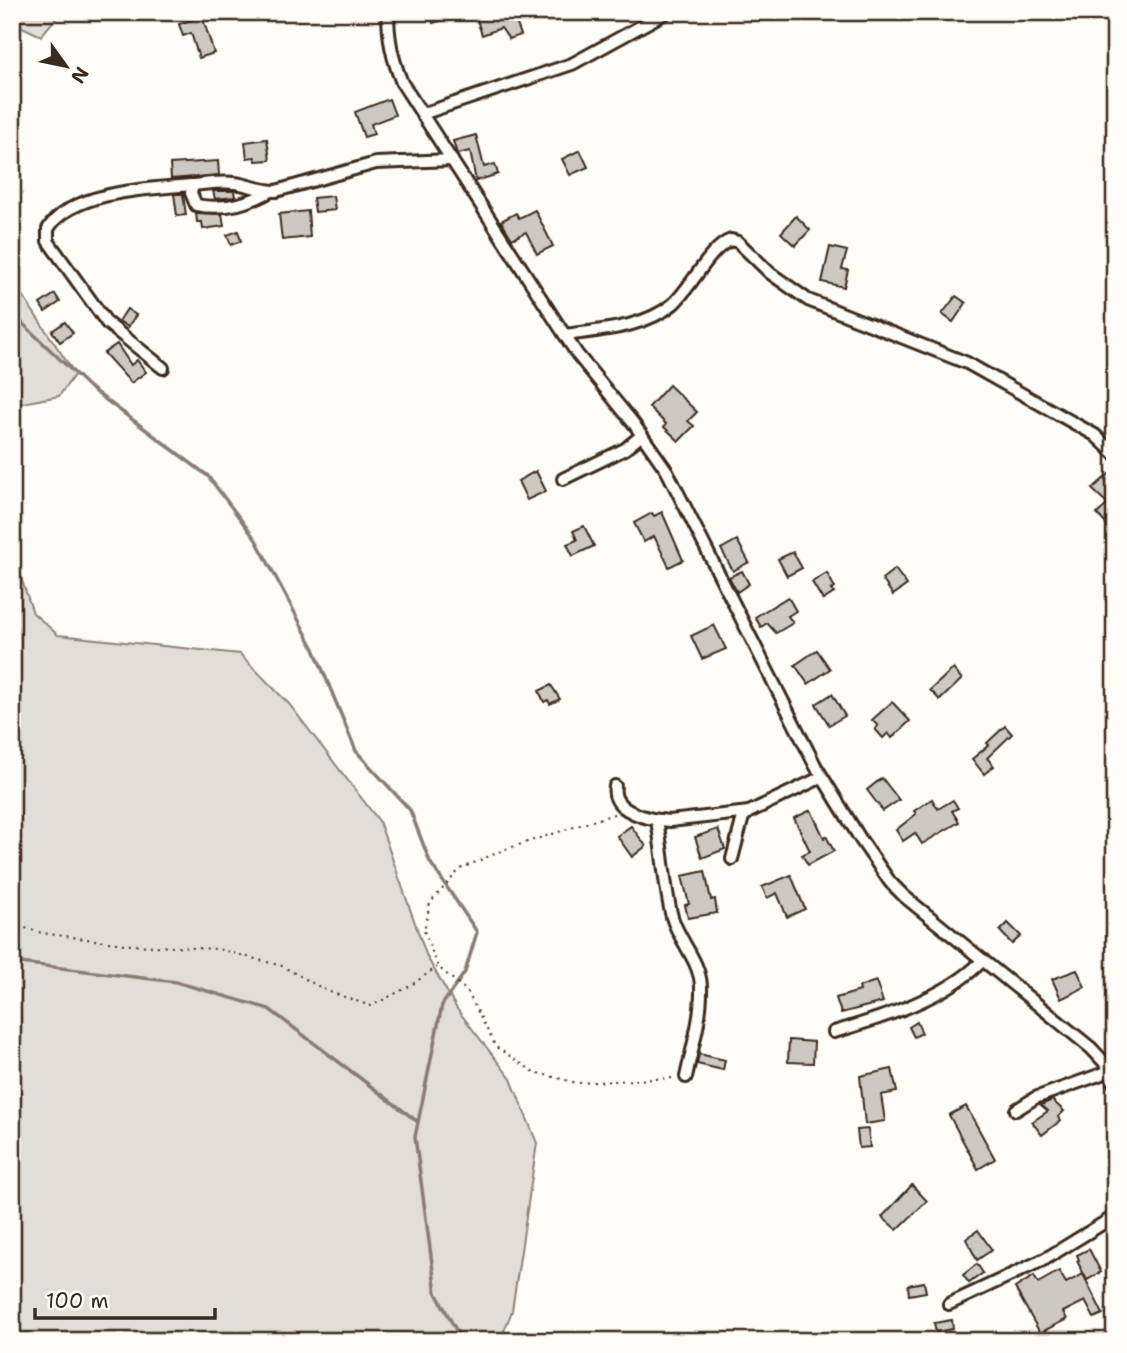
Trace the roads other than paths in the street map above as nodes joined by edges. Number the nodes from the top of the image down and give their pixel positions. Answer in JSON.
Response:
{"nodes":[{"id":1,"x":388,"y":12,"type":"edge"},
{"id":2,"x":667,"y":12,"type":"edge"},
{"id":3,"x":422,"y":114,"type":"junction"},
{"id":4,"x":452,"y":160,"type":"junction"},
{"id":5,"x":193,"y":185,"type":"junction"},
{"id":6,"x":271,"y":191,"type":"junction"},
{"id":7,"x":565,"y":335,"type":"junction"},
{"id":8,"x":163,"y":368,"type":"dead end"},
{"id":9,"x":642,"y":435,"type":"junction"},
{"id":10,"x":1115,"y":454,"type":"edge"},
{"id":11,"x":563,"y":479,"type":"dead end"},
{"id":12,"x":822,"y":777,"type":"junction"},
{"id":13,"x":615,"y":786,"type":"dead end"},
{"id":14,"x":748,"y":812,"type":"junction"},
{"id":15,"x":657,"y":821,"type":"junction"},
{"id":16,"x":732,"y":859,"type":"dead end"},
{"id":17,"x":983,"y":960,"type":"junction"},
{"id":18,"x":834,"y":1032,"type":"dead end"},
{"id":19,"x":1110,"y":1071,"type":"junction"},
{"id":20,"x":686,"y":1077,"type":"road end"},
{"id":21,"x":1115,"y":1084,"type":"edge"},
{"id":22,"x":1016,"y":1111,"type":"dead end"},
{"id":23,"x":1111,"y":1218,"type":"edge"},
{"id":24,"x":1115,"y":1230,"type":"edge"},
{"id":25,"x":949,"y":1304,"type":"dead end"}],
"edges":[{"from":1,"to":3,"type":"street"},
{"from":2,"to":3,"type":"street"},
{"from":3,"to":4,"type":"street"},
{"from":4,"to":6,"type":"street"},
{"from":4,"to":7,"type":"street"},
{"from":5,"to":6,"type":"street"},
{"from":5,"to":6,"type":"street"},
{"from":5,"to":8,"type":"street"},
{"from":7,"to":9,"type":"street"},
{"from":7,"to":10,"type":"street"},
{"from":9,"to":11,"type":"street"},
{"from":9,"to":12,"type":"street"},
{"from":12,"to":14,"type":"street"},
{"from":12,"to":17,"type":"street"},
{"from":13,"to":15,"type":"street"},
{"from":14,"to":15,"type":"street"},
{"from":14,"to":16,"type":"street"},
{"from":15,"to":20,"type":"street"},
{"from":17,"to":18,"type":"street"},
{"from":17,"to":19,"type":"street"},
{"from":19,"to":21,"type":"street"},
{"from":19,"to":22,"type":"street"},
{"from":23,"to":24,"type":"street"},
{"from":23,"to":25,"type":"street"}]}
